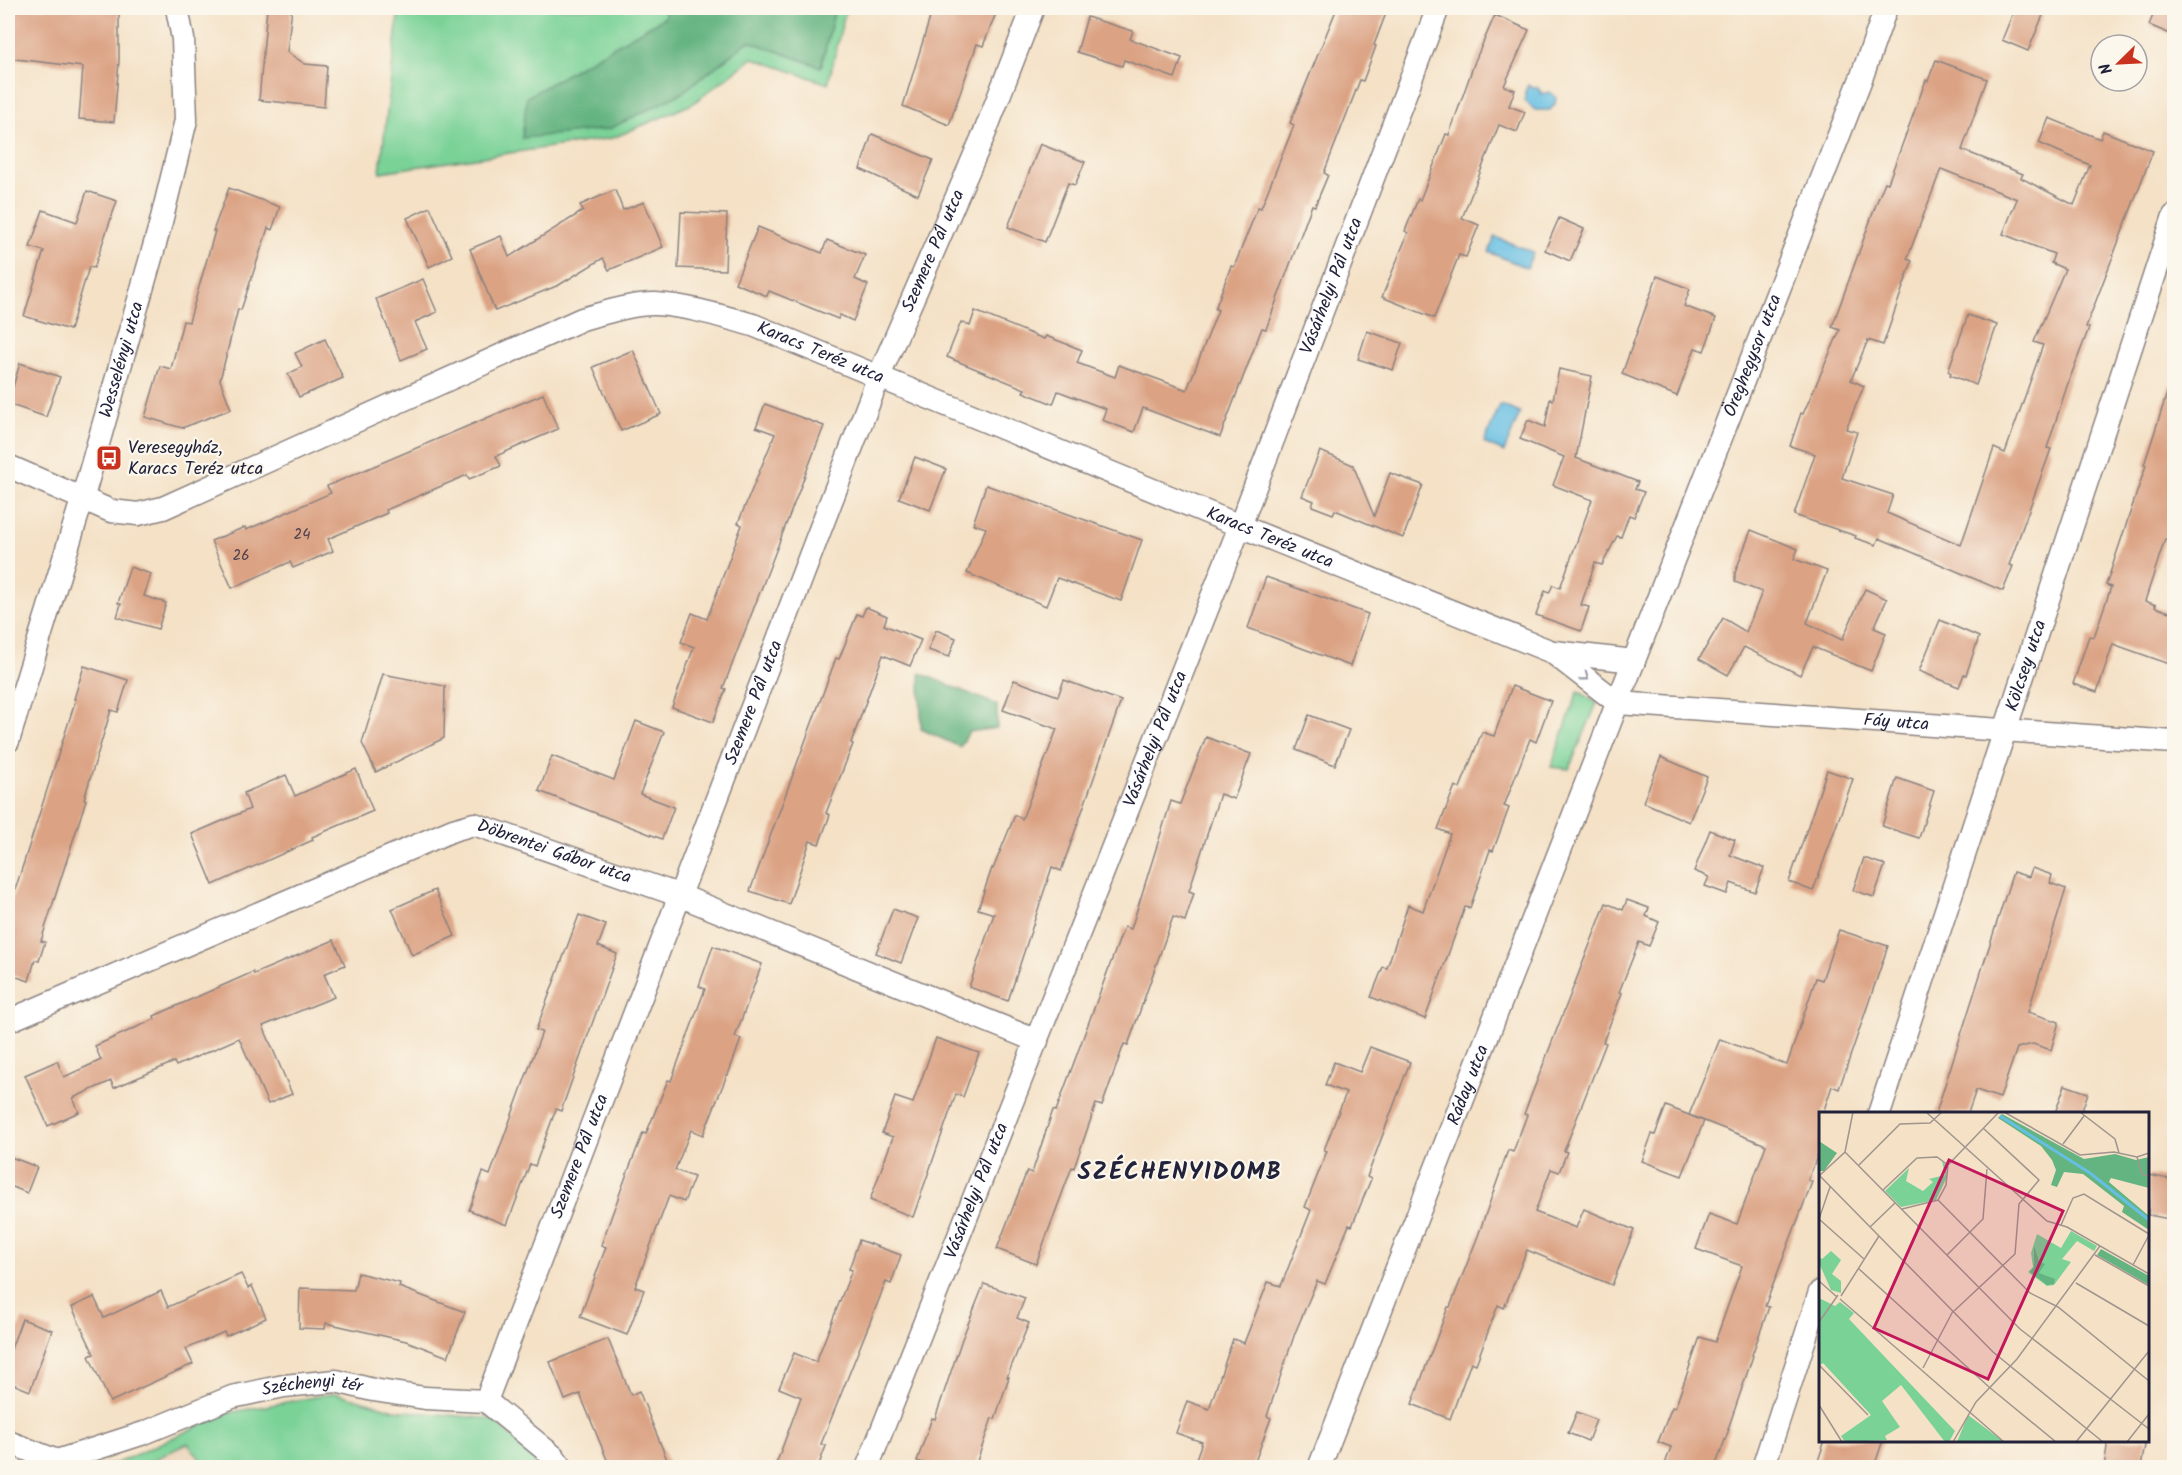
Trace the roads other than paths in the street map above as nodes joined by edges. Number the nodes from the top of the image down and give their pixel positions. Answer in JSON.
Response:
{"nodes":[{"id":1,"x":177,"y":8,"type":"edge"},
{"id":2,"x":1033,"y":8,"type":"edge"},
{"id":3,"x":1438,"y":8,"type":"edge"},
{"id":4,"x":1886,"y":8,"type":"edge"},
{"id":5,"x":2175,"y":216,"type":"edge"},
{"id":6,"x":879,"y":376,"type":"junction"},
{"id":7,"x":8,"y":466,"type":"edge"},
{"id":8,"x":82,"y":500,"type":"junction"},
{"id":9,"x":1240,"y":526,"type":"junction"},
{"id":10,"x":1552,"y":652,"type":"junction"},
{"id":11,"x":1634,"y":661,"type":"junction"},
{"id":12,"x":1618,"y":703,"type":"junction"},
{"id":13,"x":2005,"y":730,"type":"junction"},
{"id":14,"x":8,"y":741,"type":"edge"},
{"id":15,"x":2175,"y":742,"type":"edge"},
{"id":16,"x":681,"y":896,"type":"junction"},
{"id":17,"x":8,"y":1021,"type":"edge"},
{"id":18,"x":1037,"y":1041,"type":"junction"},
{"id":19,"x":1879,"y":1112,"type":"edge"},
{"id":20,"x":1819,"y":1298,"type":"edge"},
{"id":21,"x":486,"y":1401,"type":"junction"},
{"id":22,"x":8,"y":1442,"type":"edge"},
{"id":23,"x":57,"y":1464,"type":"edge"},
{"id":24,"x":562,"y":1467,"type":"edge"},
{"id":25,"x":867,"y":1467,"type":"edge"},
{"id":26,"x":1319,"y":1467,"type":"edge"},
{"id":27,"x":1763,"y":1467,"type":"edge"}],
"edges":[{"from":1,"to":8,"type":"street","name":"Wesselényi utca"},
{"from":2,"to":6,"type":"street","name":"Szemere Pál utca"},
{"from":3,"to":9,"type":"street","name":"Vásárhelyi Pál utca"},
{"from":4,"to":11,"type":"street","name":"Öreghegysor utca"},
{"from":5,"to":13,"type":"street","name":"Kölcsey utca"},
{"from":6,"to":8,"type":"street","name":"Karacs Teréz utca"},
{"from":6,"to":9,"type":"street","name":"Karacs Teréz utca"},
{"from":6,"to":16,"type":"street","name":"Szemere Pál utca"},
{"from":7,"to":8,"type":"street","name":"Karacs Teréz utca"},
{"from":8,"to":14,"type":"street","name":"Wesselényi utca"},
{"from":9,"to":10,"type":"street","name":"Karacs Teréz utca"},
{"from":9,"to":18,"type":"street","name":"Vásárhelyi Pál utca"},
{"from":10,"to":11,"type":"street","name":"Karacs Teréz utca"},
{"from":10,"to":12,"type":"street","name":"Karacs Teréz utca","one_way":true},
{"from":11,"to":12,"type":"street","name":"Öreghegysor utca"},
{"from":12,"to":13,"type":"street","name":"Fáy utca"},
{"from":12,"to":26,"type":"street","name":"Ráday utca"},
{"from":13,"to":15,"type":"street","name":"Fáy utca"},
{"from":13,"to":19,"type":"street","name":"Kölcsey utca"},
{"from":16,"to":17,"type":"street","name":"Döbrentei Gábor utca"},
{"from":16,"to":18,"type":"street","name":"Döbrentei Gábor utca"},
{"from":16,"to":21,"type":"street","name":"Szemere Pál utca"},
{"from":18,"to":25,"type":"street","name":"Vásárhelyi Pál utca"},
{"from":20,"to":27,"type":"street"},
{"from":21,"to":23,"type":"street","name":"Széchenyi tér"},
{"from":21,"to":24,"type":"street"},
{"from":22,"to":23,"type":"street"}]}
